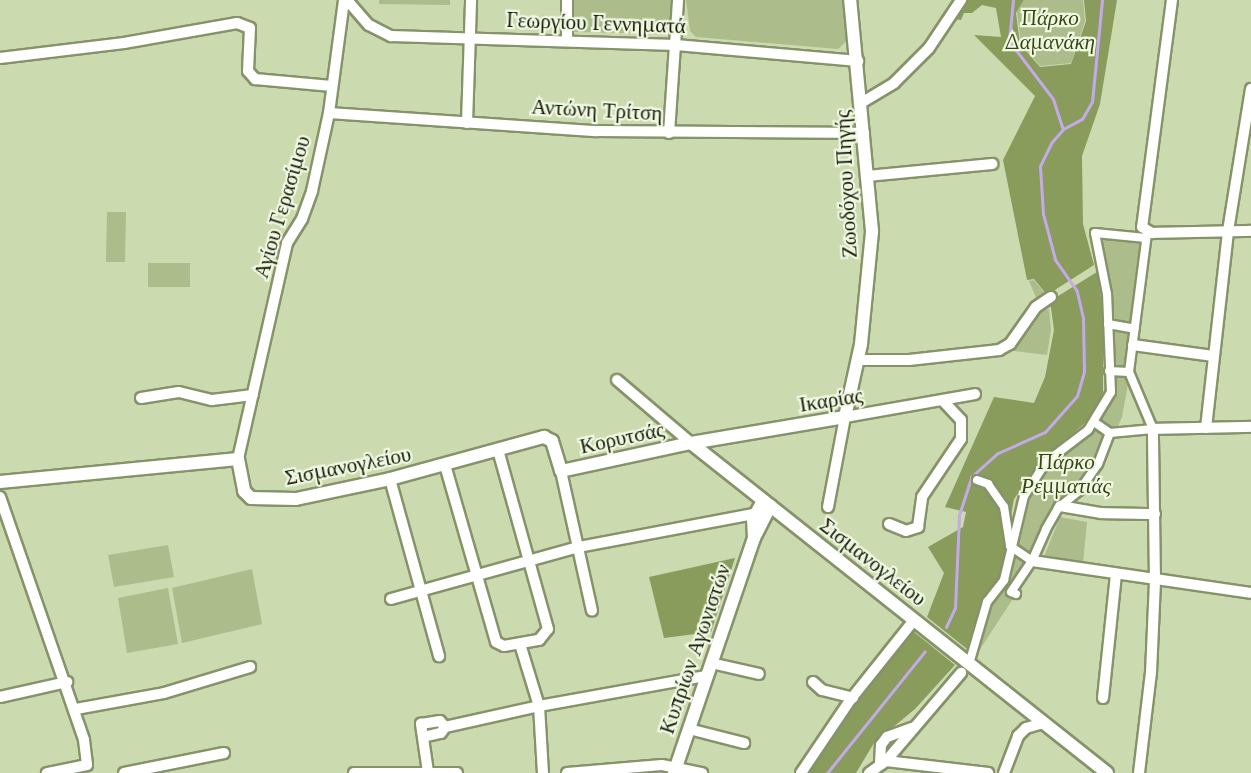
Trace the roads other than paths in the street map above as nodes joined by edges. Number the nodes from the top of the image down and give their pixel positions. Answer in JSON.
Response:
{"nodes":[{"id":1,"x":345,"y":0,"type":"edge"},
{"id":2,"x":471,"y":0,"type":"edge"},
{"id":3,"x":567,"y":0,"type":"edge"},
{"id":4,"x":678,"y":0,"type":"edge"},
{"id":5,"x":850,"y":0,"type":"edge"},
{"id":6,"x":961,"y":0,"type":"edge"},
{"id":7,"x":1172,"y":0,"type":"edge"},
{"id":8,"x":470,"y":38,"type":"junction"},
{"id":9,"x":567,"y":41,"type":"junction"},
{"id":10,"x":676,"y":45,"type":"junction"},
{"id":11,"x":0,"y":58,"type":"edge"},
{"id":12,"x":858,"y":61,"type":"junction"},
{"id":13,"x":332,"y":86,"type":"junction"},
{"id":14,"x":1251,"y":90,"type":"edge"},
{"id":15,"x":861,"y":103,"type":"junction"},
{"id":16,"x":329,"y":113,"type":"junction"},
{"id":17,"x":467,"y":123,"type":"junction"},
{"id":18,"x":669,"y":133,"type":"junction"},
{"id":19,"x":864,"y":133,"type":"junction"},
{"id":20,"x":992,"y":164,"type":"dead end"},
{"id":21,"x":867,"y":176,"type":"junction"},
{"id":22,"x":1228,"y":231,"type":"junction"},
{"id":23,"x":1251,"y":231,"type":"edge"},
{"id":24,"x":1147,"y":235,"type":"junction"},
{"id":25,"x":1051,"y":297,"type":"dead end"},
{"id":26,"x":1108,"y":324,"type":"junction"},
{"id":27,"x":1135,"y":329,"type":"junction"},
{"id":28,"x":1132,"y":345,"type":"junction"},
{"id":29,"x":1213,"y":356,"type":"junction"},
{"id":30,"x":858,"y":360,"type":"junction"},
{"id":31,"x":1109,"y":371,"type":"junction"},
{"id":32,"x":1129,"y":372,"type":"junction"},
{"id":33,"x":617,"y":380,"type":"dead end"},
{"id":34,"x":975,"y":394,"type":"dead end"},
{"id":35,"x":253,"y":395,"type":"junction"},
{"id":36,"x":141,"y":398,"type":"dead end"},
{"id":37,"x":944,"y":402,"type":"junction"},
{"id":38,"x":845,"y":417,"type":"junction"},
{"id":39,"x":1094,"y":422,"type":"junction"},
{"id":40,"x":1148,"y":426,"type":"junction"},
{"id":41,"x":1251,"y":427,"type":"edge"},
{"id":42,"x":1206,"y":428,"type":"junction"},
{"id":43,"x":1110,"y":433,"type":"junction"},
{"id":44,"x":691,"y":443,"type":"junction"},
{"id":45,"x":498,"y":450,"type":"junction"},
{"id":46,"x":238,"y":459,"type":"junction"},
{"id":47,"x":445,"y":465,"type":"junction"},
{"id":48,"x":561,"y":471,"type":"junction"},
{"id":49,"x":390,"y":479,"type":"junction"},
{"id":50,"x":977,"y":480,"type":"dead end"},
{"id":51,"x":0,"y":482,"type":"edge"},
{"id":52,"x":0,"y":497,"type":"edge"},
{"id":53,"x":766,"y":504,"type":"junction"},
{"id":54,"x":1060,"y":506,"type":"junction"},
{"id":55,"x":828,"y":507,"type":"dead end"},
{"id":56,"x":754,"y":514,"type":"junction"},
{"id":57,"x":1155,"y":514,"type":"junction"},
{"id":58,"x":789,"y":522,"type":"junction"},
{"id":59,"x":889,"y":524,"type":"dead end"},
{"id":60,"x":756,"y":534,"type":"junction"},
{"id":61,"x":1010,"y":546,"type":"junction"},
{"id":62,"x":579,"y":547,"type":"junction"},
{"id":63,"x":528,"y":560,"type":"junction"},
{"id":64,"x":1032,"y":561,"type":"junction"},
{"id":65,"x":477,"y":574,"type":"junction"},
{"id":66,"x":1116,"y":574,"type":"junction"},
{"id":67,"x":1155,"y":581,"type":"junction"},
{"id":68,"x":421,"y":591,"type":"junction"},
{"id":69,"x":1251,"y":593,"type":"edge"},
{"id":70,"x":1016,"y":594,"type":"dead end"},
{"id":71,"x":391,"y":599,"type":"dead end"},
{"id":72,"x":592,"y":611,"type":"dead end"},
{"id":73,"x":914,"y":620,"type":"junction"},
{"id":74,"x":520,"y":644,"type":"junction"},
{"id":75,"x":439,"y":656,"type":"dead end"},
{"id":76,"x":711,"y":663,"type":"junction"},
{"id":77,"x":250,"y":667,"type":"dead end"},
{"id":78,"x":965,"y":669,"type":"junction"},
{"id":79,"x":759,"y":674,"type":"dead end"},
{"id":80,"x":706,"y":676,"type":"junction"},
{"id":81,"x":67,"y":682,"type":"junction"},
{"id":82,"x":813,"y":682,"type":"dead end"},
{"id":83,"x":0,"y":697,"type":"edge"},
{"id":84,"x":852,"y":698,"type":"junction"},
{"id":85,"x":1104,"y":698,"type":"dead end"},
{"id":86,"x":539,"y":706,"type":"junction"},
{"id":87,"x":76,"y":709,"type":"junction"},
{"id":88,"x":1043,"y":723,"type":"junction"},
{"id":89,"x":445,"y":727,"type":"junction"},
{"id":90,"x":688,"y":729,"type":"junction"},
{"id":91,"x":423,"y":737,"type":"junction"},
{"id":92,"x":744,"y":743,"type":"dead end"},
{"id":93,"x":224,"y":753,"type":"dead end"},
{"id":94,"x":883,"y":762,"type":"junction"},
{"id":95,"x":88,"y":769,"type":"edge"},
{"id":96,"x":675,"y":769,"type":"edge"},
{"id":97,"x":155,"y":770,"type":"edge"},
{"id":98,"x":362,"y":772,"type":"edge"},
{"id":99,"x":428,"y":772,"type":"edge"},
{"id":100,"x":47,"y":773,"type":"edge"},
{"id":101,"x":124,"y":773,"type":"edge"},
{"id":102,"x":457,"y":773,"type":"edge"},
{"id":103,"x":543,"y":773,"type":"edge"},
{"id":104,"x":567,"y":773,"type":"edge"},
{"id":105,"x":702,"y":773,"type":"edge"},
{"id":106,"x":801,"y":773,"type":"edge"},
{"id":107,"x":868,"y":773,"type":"edge"},
{"id":108,"x":988,"y":773,"type":"edge"},
{"id":109,"x":1004,"y":773,"type":"edge"},
{"id":110,"x":1107,"y":773,"type":"edge"},
{"id":111,"x":1139,"y":773,"type":"edge"}],
"edges":[{"from":1,"to":8,"type":"street","name":"Γεωργίου Γεννηματά"},
{"from":1,"to":13,"type":"street","name":"Αγίου Γερασίμου"},
{"from":2,"to":8,"type":"street"},
{"from":3,"to":9,"type":"street"},
{"from":4,"to":10,"type":"street"},
{"from":5,"to":12,"type":"street","name":"Ζωοδόχου Πηγής"},
{"from":6,"to":15,"type":"street"},
{"from":7,"to":24,"type":"street"},
{"from":8,"to":9,"type":"street","name":"Γεωργίου Γεννηματά"},
{"from":8,"to":17,"type":"street"},
{"from":9,"to":10,"type":"street","name":"Γεωργίου Γεννηματά"},
{"from":10,"to":12,"type":"street","name":"Γεωργίου Γεννηματά"},
{"from":10,"to":18,"type":"street"},
{"from":11,"to":13,"type":"street"},
{"from":12,"to":15,"type":"street","name":"Ζωοδόχου Πηγής"},
{"from":13,"to":16,"type":"street","name":"Αγίου Γερασίμου"},
{"from":14,"to":22,"type":"street"},
{"from":15,"to":19,"type":"street","name":"Ζωοδόχου Πηγής"},
{"from":16,"to":17,"type":"street","name":"Αντώνη Τρίτση"},
{"from":16,"to":35,"type":"street","name":"Αγίου Γερασίμου"},
{"from":17,"to":18,"type":"street","name":"Αντώνη Τρίτση"},
{"from":18,"to":19,"type":"street","name":"Αντώνη Τρίτση"},
{"from":19,"to":21,"type":"street","name":"Ζωοδόχου Πηγής"},
{"from":20,"to":21,"type":"street"},
{"from":21,"to":30,"type":"street","name":"Ζωοδόχου Πηγής"},
{"from":22,"to":23,"type":"street"},
{"from":22,"to":24,"type":"street"},
{"from":22,"to":29,"type":"street"},
{"from":24,"to":26,"type":"street"},
{"from":24,"to":27,"type":"street"},
{"from":25,"to":30,"type":"street"},
{"from":26,"to":27,"type":"street"},
{"from":26,"to":31,"type":"street"},
{"from":27,"to":28,"type":"street"},
{"from":28,"to":29,"type":"street"},
{"from":28,"to":32,"type":"street"},
{"from":29,"to":42,"type":"street"},
{"from":30,"to":38,"type":"street","name":"Ζωοδόχου Πηγής"},
{"from":31,"to":32,"type":"street"},
{"from":31,"to":39,"type":"street"},
{"from":32,"to":40,"type":"street"},
{"from":33,"to":44,"type":"street","name":"Σισμανογλείου"},
{"from":34,"to":37,"type":"street","name":"Ικαρίας"},
{"from":35,"to":36,"type":"street"},
{"from":35,"to":46,"type":"street","name":"Αγίου Γερασίμου"},
{"from":37,"to":38,"type":"street","name":"Ικαρίας"},
{"from":37,"to":59,"type":"street"},
{"from":38,"to":44,"type":"street","name":"Ικαρίας"},
{"from":38,"to":55,"type":"street","name":"Ζωοδόχου Πηγής"},
{"from":39,"to":43,"type":"street"},
{"from":39,"to":61,"type":"street"},
{"from":40,"to":42,"type":"street"},
{"from":40,"to":43,"type":"street"},
{"from":40,"to":57,"type":"street"},
{"from":41,"to":42,"type":"street"},
{"from":43,"to":54,"type":"street"},
{"from":44,"to":48,"type":"street","name":"Κορυτσάς"},
{"from":44,"to":53,"type":"street","name":"Σισμανογλείου"},
{"from":45,"to":47,"type":"street","name":"Σισμανογλείου"},
{"from":45,"to":48,"type":"street","name":"Σισμανογλείου"},
{"from":45,"to":63,"type":"street"},
{"from":46,"to":49,"type":"street","name":"Σισμανογλείου"},
{"from":46,"to":51,"type":"street"},
{"from":47,"to":49,"type":"street","name":"Σισμανογλείου"},
{"from":47,"to":65,"type":"street"},
{"from":48,"to":62,"type":"street"},
{"from":49,"to":68,"type":"street"},
{"from":50,"to":61,"type":"street"},
{"from":52,"to":81,"type":"street"},
{"from":53,"to":56,"type":"street"},
{"from":53,"to":58,"type":"street","name":"Σισμανογλείου"},
{"from":53,"to":60,"type":"street","name":"Κυπρίων Αγωνιστών"},
{"from":54,"to":57,"type":"street"},
{"from":54,"to":64,"type":"street"},
{"from":56,"to":60,"type":"street","name":"Κυπρίων Αγωνιστών"},
{"from":56,"to":62,"type":"street"},
{"from":57,"to":67,"type":"street"},
{"from":58,"to":60,"type":"street"},
{"from":58,"to":73,"type":"street","name":"Σισμανογλείου"},
{"from":60,"to":76,"type":"street","name":"Κυπρίων Αγωνιστών"},
{"from":61,"to":64,"type":"street"},
{"from":61,"to":78,"type":"street"},
{"from":62,"to":63,"type":"street"},
{"from":62,"to":72,"type":"street"},
{"from":63,"to":65,"type":"street"},
{"from":63,"to":74,"type":"street"},
{"from":64,"to":66,"type":"street"},
{"from":64,"to":70,"type":"street"},
{"from":65,"to":68,"type":"street"},
{"from":65,"to":74,"type":"street"},
{"from":66,"to":67,"type":"street"},
{"from":66,"to":85,"type":"street"},
{"from":67,"to":69,"type":"street"},
{"from":67,"to":111,"type":"street"},
{"from":68,"to":71,"type":"street"},
{"from":68,"to":75,"type":"street"},
{"from":73,"to":78,"type":"street","name":"Σισμανογλείου"},
{"from":73,"to":84,"type":"street"},
{"from":74,"to":86,"type":"street"},
{"from":76,"to":79,"type":"street"},
{"from":76,"to":80,"type":"street","name":"Κυπρίων Αγωνιστών"},
{"from":77,"to":87,"type":"street"},
{"from":78,"to":88,"type":"street","name":"Σισμανογλείου"},
{"from":78,"to":94,"type":"street"},
{"from":80,"to":86,"type":"street"},
{"from":80,"to":90,"type":"street","name":"Κυπρίων Αγωνιστών"},
{"from":81,"to":83,"type":"street"},
{"from":81,"to":87,"type":"street"},
{"from":82,"to":84,"type":"street"},
{"from":84,"to":106,"type":"street"},
{"from":86,"to":89,"type":"street"},
{"from":86,"to":103,"type":"street"},
{"from":87,"to":95,"type":"street"},
{"from":88,"to":109,"type":"street"},
{"from":88,"to":110,"type":"street","name":"Σισμανογλείου"},
{"from":89,"to":91,"type":"street"},
{"from":89,"to":91,"type":"street"},
{"from":90,"to":92,"type":"street"},
{"from":90,"to":96,"type":"street","name":"Κυπρίων Αγωνιστών"},
{"from":91,"to":99,"type":"street"},
{"from":93,"to":97,"type":"street"},
{"from":94,"to":107,"type":"street"},
{"from":94,"to":108,"type":"street"},
{"from":95,"to":100,"type":"street"},
{"from":96,"to":104,"type":"street"},
{"from":96,"to":105,"type":"street"},
{"from":97,"to":101,"type":"street"},
{"from":98,"to":99,"type":"street"},
{"from":99,"to":102,"type":"street"}]}
